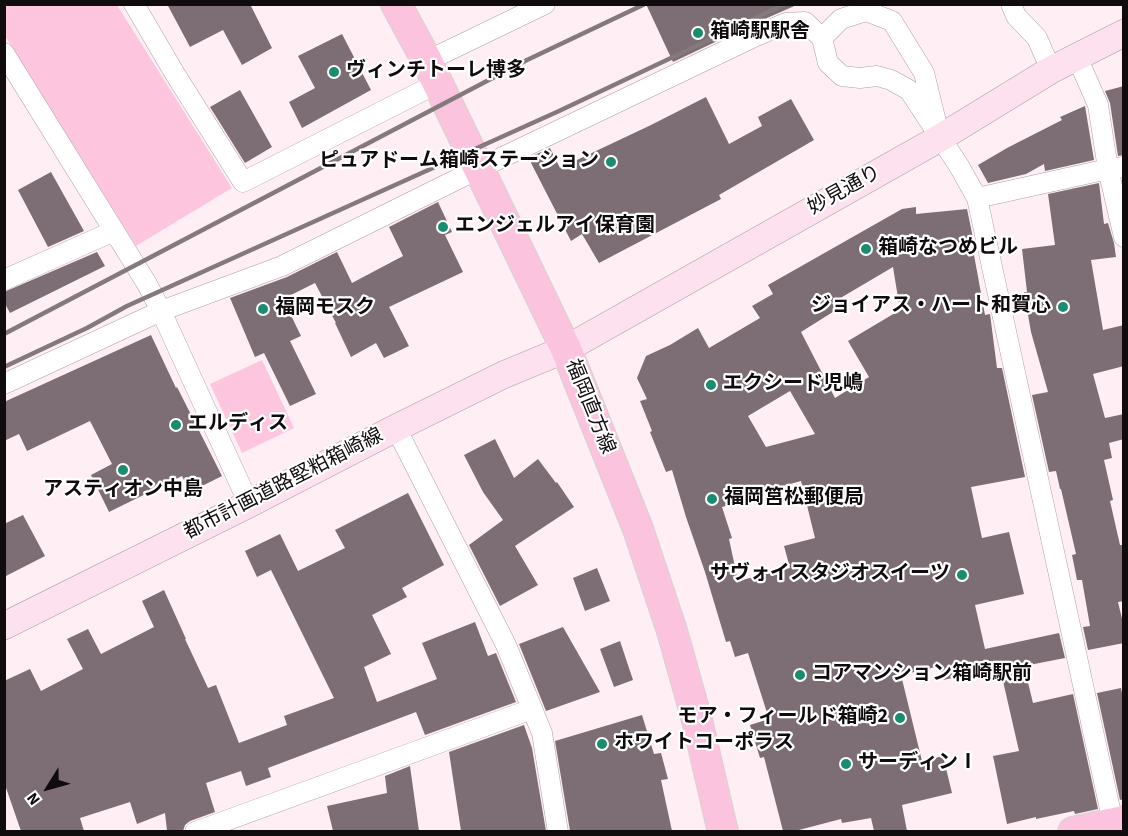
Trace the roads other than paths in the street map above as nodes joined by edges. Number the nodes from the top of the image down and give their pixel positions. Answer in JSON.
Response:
{"nodes":[{"id":1,"x":134,"y":4,"type":"edge"},
{"id":2,"x":396,"y":4,"type":"edge"},
{"id":3,"x":545,"y":4,"type":"edge"},
{"id":4,"x":1011,"y":4,"type":"edge"},
{"id":5,"x":1124,"y":33,"type":"edge"},
{"id":6,"x":822,"y":38,"type":"junction"},
{"id":7,"x":4,"y":53,"type":"edge"},
{"id":8,"x":1077,"y":57,"type":"junction"},
{"id":9,"x":1051,"y":70,"type":"junction"},
{"id":10,"x":433,"y":72,"type":"junction"},
{"id":11,"x":940,"y":138,"type":"junction"},
{"id":12,"x":480,"y":168,"type":"junction"},
{"id":13,"x":1116,"y":168,"type":"edge"},
{"id":14,"x":977,"y":198,"type":"junction"},
{"id":15,"x":114,"y":231,"type":"junction"},
{"id":16,"x":1124,"y":237,"type":"edge"},
{"id":17,"x":4,"y":280,"type":"edge"},
{"id":18,"x":161,"y":311,"type":"junction"},
{"id":19,"x":566,"y":349,"type":"junction"},
{"id":20,"x":4,"y":384,"type":"edge"},
{"id":21,"x":396,"y":428,"type":"junction"},
{"id":22,"x":249,"y":504,"type":"junction"},
{"id":23,"x":4,"y":626,"type":"edge"},
{"id":24,"x":532,"y":709,"type":"junction"},
{"id":25,"x":1118,"y":825,"type":"edge"},
{"id":26,"x":195,"y":831,"type":"edge"},
{"id":27,"x":558,"y":831,"type":"edge"},
{"id":28,"x":723,"y":831,"type":"edge"},
{"id":29,"x":1073,"y":831,"type":"edge"}],
"edges":[{"from":1,"to":10,"type":"street"},
{"from":2,"to":10,"type":"main road","name":"福岡直方線"},
{"from":3,"to":10,"type":"street"},
{"from":4,"to":9,"type":"street"},
{"from":5,"to":8,"type":"main road","name":"妙見通り"},
{"from":6,"to":11,"type":"street"},
{"from":6,"to":11,"type":"street"},
{"from":6,"to":12,"type":"street"},
{"from":7,"to":15,"type":"street"},
{"from":8,"to":9,"type":"main road","name":"妙見通り"},
{"from":8,"to":13,"type":"street"},
{"from":9,"to":11,"type":"main road","name":"妙見通り"},
{"from":10,"to":12,"type":"main road","name":"福岡直方線"},
{"from":11,"to":14,"type":"street"},
{"from":11,"to":19,"type":"main road","name":"妙見通り"},
{"from":12,"to":18,"type":"street"},
{"from":12,"to":19,"type":"main road","name":"福岡直方線"},
{"from":13,"to":14,"type":"street"},
{"from":13,"to":16,"type":"street"},
{"from":14,"to":25,"type":"street"},
{"from":15,"to":17,"type":"street"},
{"from":15,"to":18,"type":"street"},
{"from":18,"to":20,"type":"street"},
{"from":18,"to":22,"type":"street"},
{"from":19,"to":21,"type":"main road","name":"都市計画道路堅粕箱崎線"},
{"from":19,"to":28,"type":"main road","name":"福岡直方線"},
{"from":21,"to":22,"type":"main road","name":"都市計画道路堅粕箱崎線"},
{"from":21,"to":24,"type":"street"},
{"from":22,"to":23,"type":"main road","name":"都市計画道路堅粕箱崎線"},
{"from":24,"to":26,"type":"street"},
{"from":24,"to":27,"type":"street"},
{"from":25,"to":29,"type":"main road"}]}
